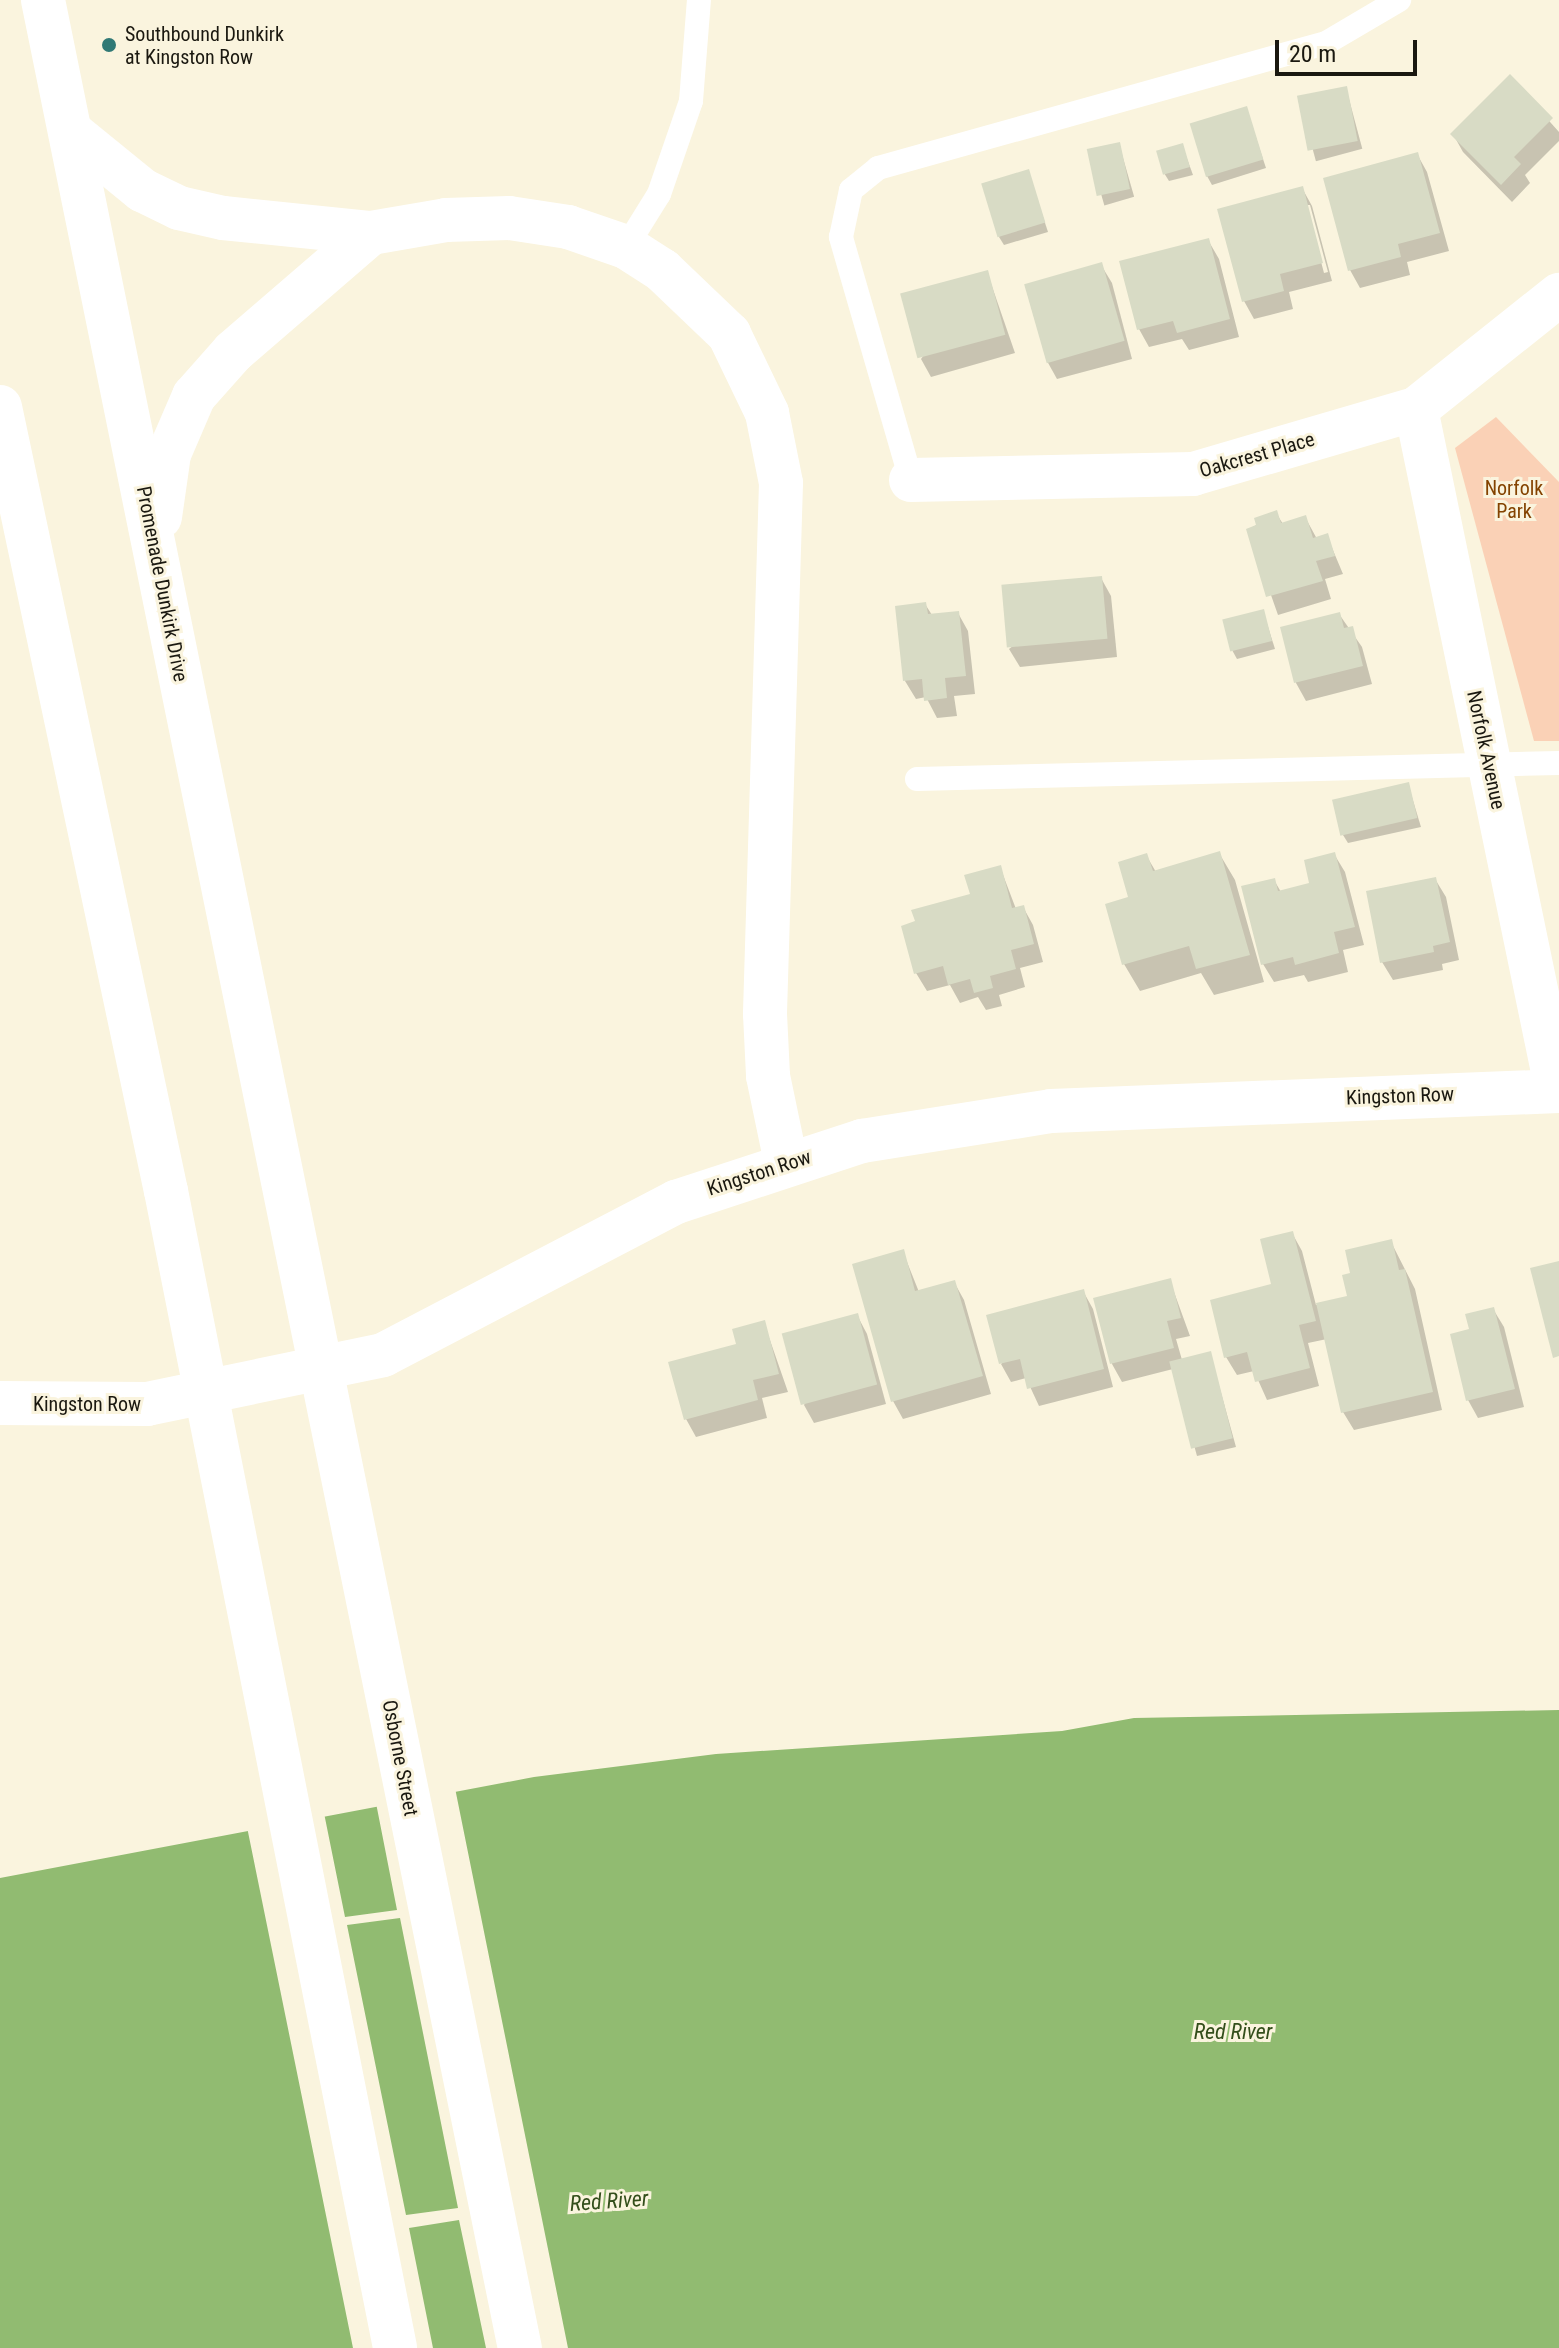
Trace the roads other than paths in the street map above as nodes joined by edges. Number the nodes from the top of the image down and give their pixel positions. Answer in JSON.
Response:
{"nodes":[{"id":1,"x":43,"y":0,"type":"edge"},
{"id":2,"x":699,"y":0,"type":"edge"},
{"id":3,"x":1399,"y":0,"type":"edge"},
{"id":4,"x":71,"y":132,"type":"junction"},
{"id":5,"x":371,"y":233,"type":"junction"},
{"id":6,"x":626,"y":247,"type":"junction"},
{"id":7,"x":1559,"y":295,"type":"edge"},
{"id":8,"x":0,"y":407,"type":"edge"},
{"id":9,"x":1416,"y":409,"type":"junction"},
{"id":10,"x":911,"y":480,"type":"joint"},
{"id":11,"x":157,"y":555,"type":"junction"},
{"id":12,"x":1559,"y":763,"type":"edge"},
{"id":13,"x":1489,"y":764,"type":"junction"},
{"id":14,"x":917,"y":779,"type":"dead end"},
{"id":15,"x":1558,"y":1091,"type":"edge"},
{"id":16,"x":786,"y":1162,"type":"junction"},
{"id":17,"x":280,"y":1168,"type":"joint"},
{"id":18,"x":0,"y":1403,"type":"edge"},
{"id":19,"x":395,"y":2348,"type":"edge"},
{"id":20,"x":520,"y":2348,"type":"edge"}],
"edges":[{"from":1,"to":4,"type":"main road","name":"Promenade Dunkirk Drive"},
{"from":2,"to":6,"type":"lane"},
{"from":3,"to":10,"type":"lane"},
{"from":4,"to":5,"type":"main road"},
{"from":4,"to":11,"type":"main road","name":"Promenade Dunkirk Drive"},
{"from":5,"to":6,"type":"main road"},
{"from":5,"to":11,"type":"main road"},
{"from":6,"to":16,"type":"main road"},
{"from":7,"to":9,"type":"main road","name":"Oakcrest Place"},
{"from":8,"to":19,"type":"main road"},
{"from":9,"to":10,"type":"main road","name":"Oakcrest Place"},
{"from":9,"to":13,"type":"main road","name":"Norfolk Avenue"},
{"from":11,"to":17,"type":"main road","name":"Promenade Dunkirk Drive"},
{"from":12,"to":13,"type":"lane"},
{"from":13,"to":14,"type":"lane"},
{"from":13,"to":15,"type":"main road","name":"Norfolk Avenue"},
{"from":15,"to":16,"type":"main road","name":"Kingston Row"},
{"from":16,"to":18,"type":"main road","name":"Kingston Row"},
{"from":17,"to":20,"type":"main road","name":"Osborne Street"}]}
